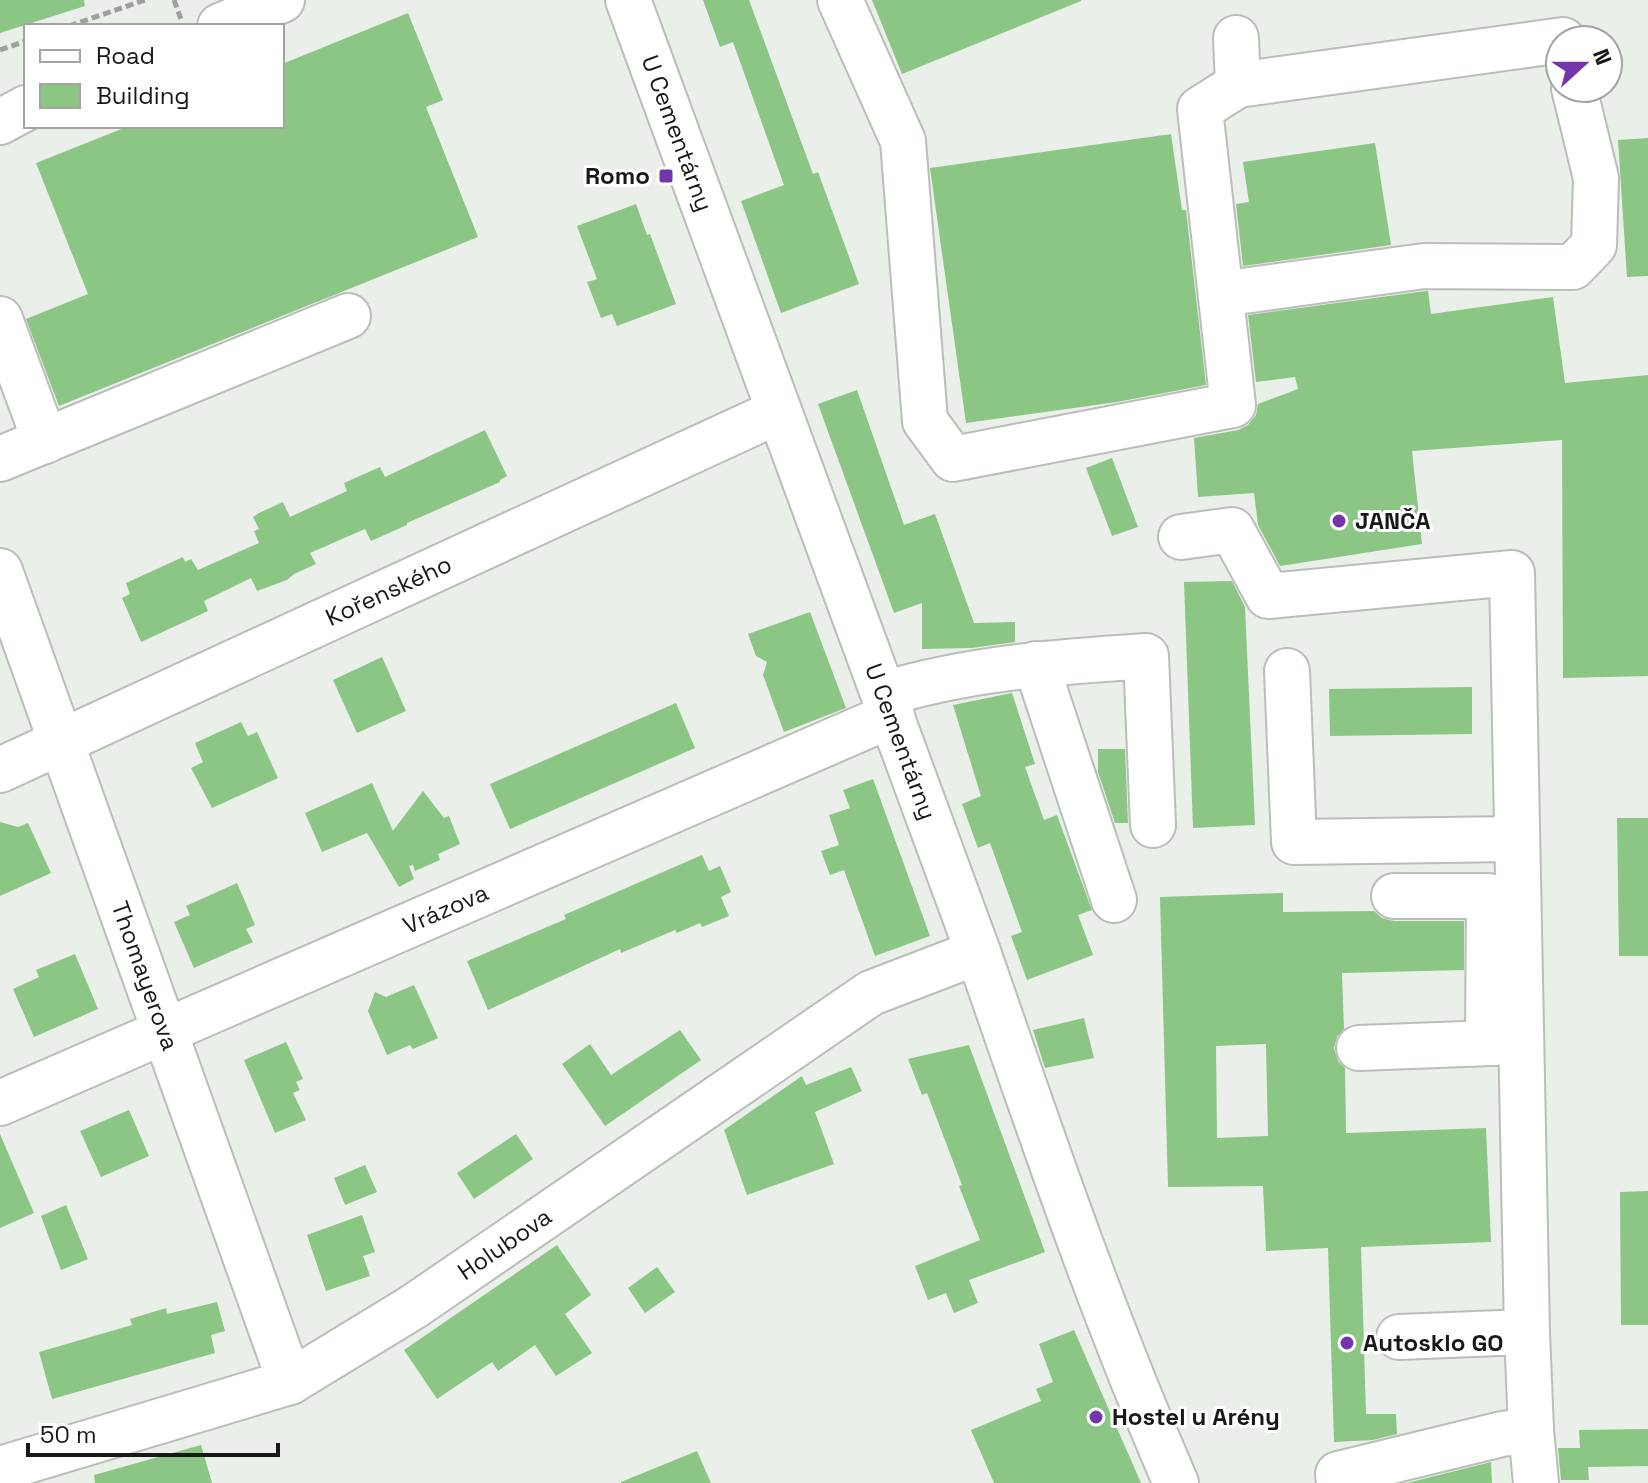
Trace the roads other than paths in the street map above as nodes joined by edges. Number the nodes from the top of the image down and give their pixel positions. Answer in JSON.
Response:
{"nodes":[{"id":1,"x":282,"y":0,"type":"edge"},
{"id":2,"x":628,"y":0,"type":"edge"},
{"id":3,"x":840,"y":0,"type":"edge"},
{"id":4,"x":225,"y":24,"type":"edge"},
{"id":5,"x":1236,"y":38,"type":"dead end"},
{"id":6,"x":1544,"y":43,"type":"edge"},
{"id":7,"x":1238,"y":85,"type":"junction"},
{"id":8,"x":1578,"y":104,"type":"edge"},
{"id":9,"x":24,"y":109,"type":"edge"},
{"id":10,"x":0,"y":122,"type":"edge"},
{"id":11,"x":1221,"y":294,"type":"junction"},
{"id":12,"x":348,"y":316,"type":"dead end"},
{"id":13,"x":0,"y":319,"type":"edge"},
{"id":14,"x":779,"y":411,"type":"junction"},
{"id":15,"x":45,"y":441,"type":"junction"},
{"id":16,"x":0,"y":459,"type":"edge"},
{"id":17,"x":1181,"y":537,"type":"dead end"},
{"id":18,"x":0,"y":571,"type":"edge"},
{"id":19,"x":1036,"y":664,"type":"junction"},
{"id":20,"x":1287,"y":671,"type":"dead end"},
{"id":21,"x":888,"y":705,"type":"junction"},
{"id":22,"x":61,"y":742,"type":"junction"},
{"id":23,"x":0,"y":770,"type":"edge"},
{"id":24,"x":1153,"y":825,"type":"dead end"},
{"id":25,"x":1516,"y":839,"type":"junction"},
{"id":26,"x":1394,"y":896,"type":"dead end"},
{"id":27,"x":1114,"y":900,"type":"dead end"},
{"id":28,"x":978,"y":952,"type":"junction"},
{"id":29,"x":163,"y":1031,"type":"junction"},
{"id":30,"x":1505,"y":1043,"type":"junction"},
{"id":31,"x":1359,"y":1048,"type":"dead end"},
{"id":32,"x":0,"y":1103,"type":"edge"},
{"id":33,"x":1527,"y":1332,"type":"junction"},
{"id":34,"x":1399,"y":1337,"type":"dead end"},
{"id":35,"x":290,"y":1382,"type":"junction"},
{"id":36,"x":1531,"y":1430,"type":"junction"},
{"id":37,"x":0,"y":1469,"type":"edge"},
{"id":38,"x":1176,"y":1483,"type":"edge"},
{"id":39,"x":1339,"y":1483,"type":"edge"},
{"id":40,"x":1536,"y":1483,"type":"edge"}],
"edges":[{"from":1,"to":4,"type":"street"},
{"from":2,"to":14,"type":"street","name":"U Cementárny"},
{"from":3,"to":11,"type":"street"},
{"from":5,"to":7,"type":"street"},
{"from":6,"to":7,"type":"street"},
{"from":7,"to":11,"type":"street"},
{"from":8,"to":11,"type":"street"},
{"from":9,"to":10,"type":"street"},
{"from":12,"to":15,"type":"street"},
{"from":13,"to":15,"type":"street"},
{"from":14,"to":21,"type":"street","name":"U Cementárny"},
{"from":14,"to":22,"type":"street","name":"Kořenského"},
{"from":15,"to":16,"type":"street"},
{"from":17,"to":25,"type":"street"},
{"from":18,"to":22,"type":"street","name":"Thomayerova"},
{"from":19,"to":21,"type":"street","name":"Vrázova"},
{"from":19,"to":24,"type":"street","name":"Vrázova"},
{"from":19,"to":27,"type":"street"},
{"from":20,"to":25,"type":"street"},
{"from":21,"to":28,"type":"street","name":"U Cementárny"},
{"from":21,"to":29,"type":"street","name":"Vrázova"},
{"from":22,"to":23,"type":"street","name":"Kořenského"},
{"from":22,"to":29,"type":"street","name":"Thomayerova"},
{"from":25,"to":30,"type":"street"},
{"from":26,"to":30,"type":"street"},
{"from":28,"to":35,"type":"street","name":"Holubova"},
{"from":28,"to":38,"type":"street","name":"U Cementárny"},
{"from":29,"to":32,"type":"street","name":"Vrázova"},
{"from":29,"to":35,"type":"street","name":"Thomayerova"},
{"from":30,"to":31,"type":"street"},
{"from":30,"to":33,"type":"street"},
{"from":33,"to":34,"type":"street"},
{"from":33,"to":36,"type":"street"},
{"from":35,"to":37,"type":"street","name":"Holubova"},
{"from":36,"to":39,"type":"street"},
{"from":36,"to":40,"type":"street"}]}
